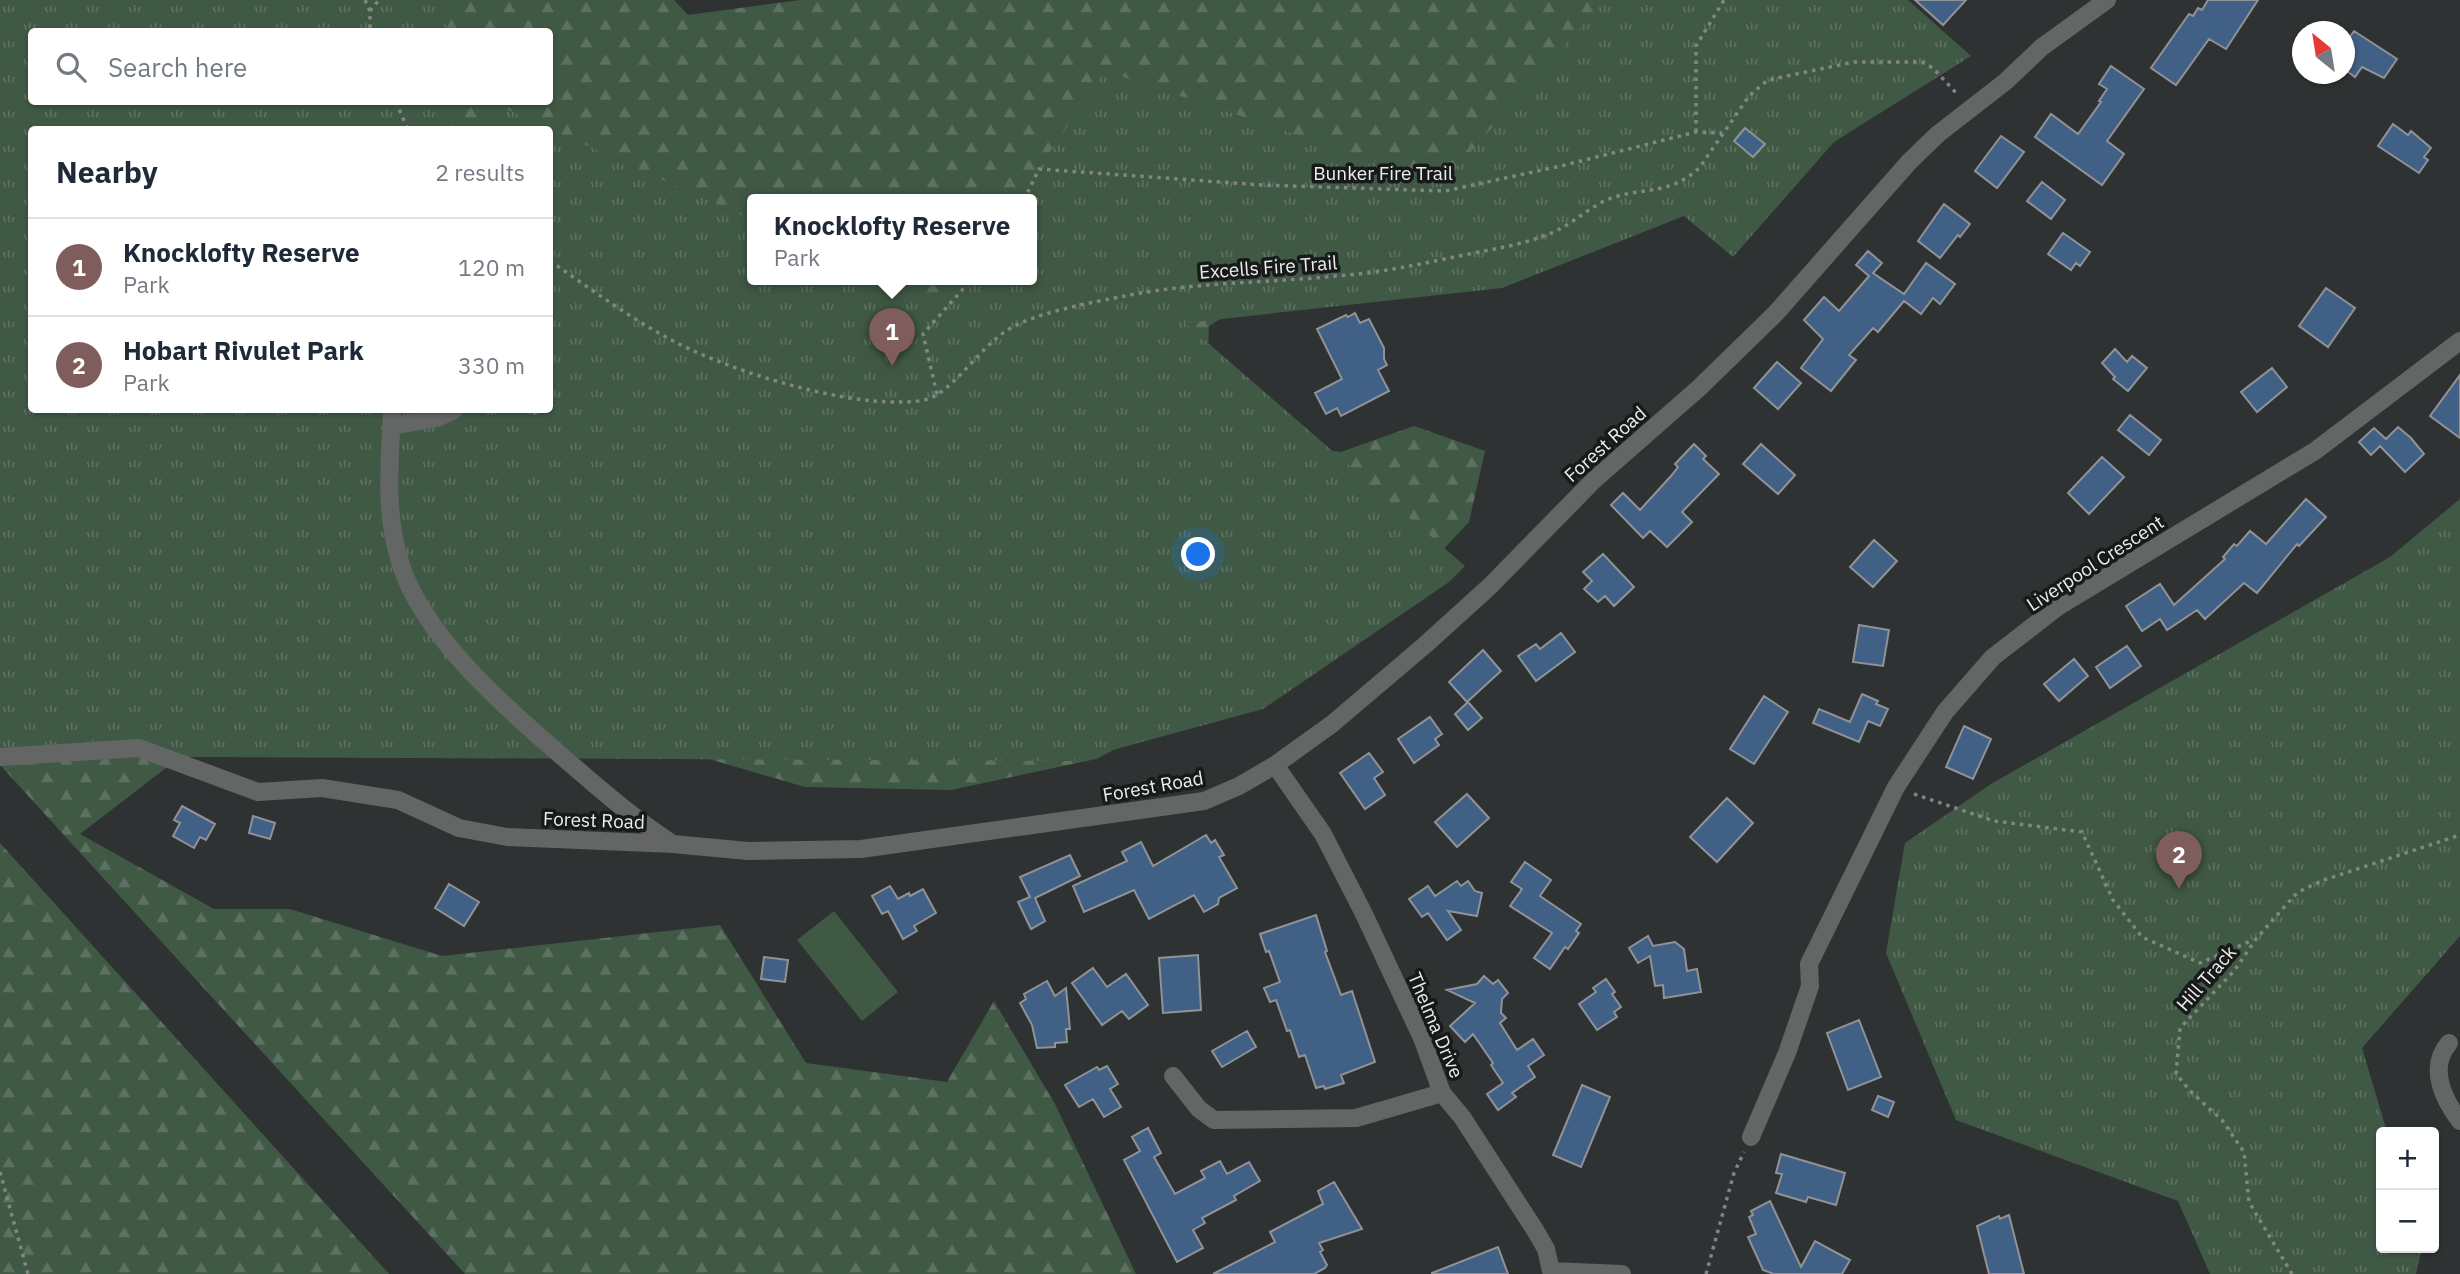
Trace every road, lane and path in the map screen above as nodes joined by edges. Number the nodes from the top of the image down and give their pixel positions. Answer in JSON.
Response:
{"nodes":[{"id":1,"x":365,"y":0,"type":"edge"},
{"id":2,"x":379,"y":0,"type":"edge"},
{"id":3,"x":1724,"y":0,"type":"edge"},
{"id":4,"x":2107,"y":0,"type":"edge"},
{"id":5,"x":370,"y":12,"type":"junction"},
{"id":6,"x":370,"y":28,"type":"edge"},
{"id":7,"x":397,"y":105,"type":"edge"},
{"id":8,"x":1969,"y":108,"type":"junction"},
{"id":9,"x":406,"y":126,"type":"edge"},
{"id":10,"x":1696,"y":132,"type":"junction"},
{"id":11,"x":1722,"y":133,"type":"junction"},
{"id":12,"x":1027,"y":194,"type":"edge"},
{"id":13,"x":553,"y":265,"type":"edge"},
{"id":14,"x":967,"y":285,"type":"edge"},
{"id":15,"x":2460,"y":341,"type":"edge"},
{"id":16,"x":937,"y":394,"type":"junction"},
{"id":17,"x":448,"y":413,"type":"edge"},
{"id":18,"x":391,"y":418,"type":"edge"},
{"id":19,"x":0,"y":757,"type":"edge"},
{"id":20,"x":1275,"y":765,"type":"junction"},
{"id":21,"x":1896,"y":787,"type":"junction"},
{"id":22,"x":2460,"y":835,"type":"edge"},
{"id":23,"x":673,"y":844,"type":"junction"},
{"id":24,"x":2256,"y":939,"type":"junction"},
{"id":25,"x":2449,"y":1043,"type":"dead end"},
{"id":26,"x":1173,"y":1076,"type":"dead end"},
{"id":27,"x":1442,"y":1093,"type":"junction"},
{"id":28,"x":2460,"y":1121,"type":"edge"},
{"id":29,"x":1751,"y":1137,"type":"joint"},
{"id":30,"x":0,"y":1171,"type":"edge"},
{"id":31,"x":1550,"y":1272,"type":"edge"},
{"id":32,"x":28,"y":1274,"type":"edge"},
{"id":33,"x":1622,"y":1274,"type":"edge"},
{"id":34,"x":1706,"y":1274,"type":"edge"},
{"id":35,"x":2292,"y":1274,"type":"edge"}],
"edges":[{"from":1,"to":5,"type":"path"},
{"from":2,"to":5,"type":"path"},
{"from":3,"to":10,"type":"path"},
{"from":4,"to":8,"type":"street","name":"Forest Road"},
{"from":5,"to":6,"type":"path"},
{"from":7,"to":9,"type":"path"},
{"from":8,"to":11,"type":"path","name":"Excells Fire Trail"},
{"from":8,"to":20,"type":"street","name":"Forest Road"},
{"from":10,"to":11,"type":"path","name":"Bunker Fire Trail"},
{"from":10,"to":12,"type":"path","name":"Bunker Fire Trail"},
{"from":11,"to":16,"type":"path","name":"Excells Fire Trail"},
{"from":13,"to":16,"type":"path","name":"Excells Fire Trail"},
{"from":14,"to":16,"type":"path"},
{"from":15,"to":21,"type":"street","name":"Liverpool Crescent"},
{"from":17,"to":18,"type":"street"},
{"from":18,"to":23,"type":"street"},
{"from":19,"to":23,"type":"street","name":"Forest Road"},
{"from":20,"to":23,"type":"street","name":"Forest Road"},
{"from":20,"to":27,"type":"street","name":"Thelma Drive"},
{"from":21,"to":24,"type":"path"},
{"from":21,"to":29,"type":"street","name":"Liverpool Crescent"},
{"from":22,"to":24,"type":"path","name":"Hill Track"},
{"from":24,"to":35,"type":"path","name":"Hill Track"},
{"from":25,"to":28,"type":"street"},
{"from":26,"to":27,"type":"street"},
{"from":27,"to":31,"type":"street","name":"Thelma Drive"},
{"from":29,"to":34,"type":"path"},
{"from":30,"to":32,"type":"path"},
{"from":31,"to":33,"type":"street","name":"Thelma Drive"}]}
